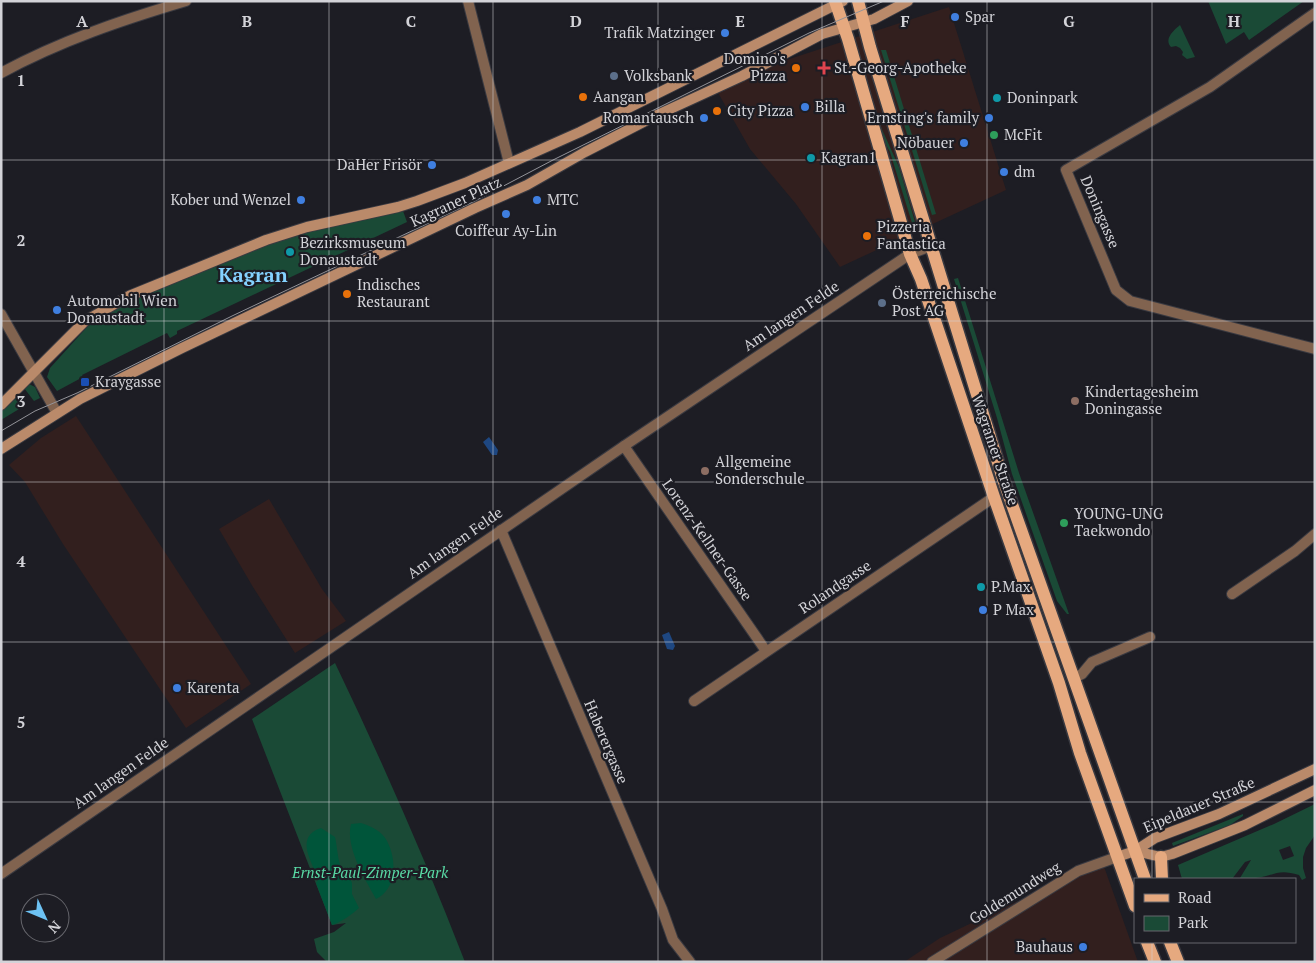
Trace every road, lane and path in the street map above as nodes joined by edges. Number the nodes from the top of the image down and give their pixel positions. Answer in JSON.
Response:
{"nodes":[{"id":1,"x":186,"y":1,"type":"edge"},
{"id":2,"x":468,"y":1,"type":"edge"},
{"id":3,"x":858,"y":1,"type":"edge"},
{"id":4,"x":908,"y":1,"type":"edge"},
{"id":5,"x":838,"y":2,"type":"edge"},
{"id":6,"x":1315,"y":14,"type":"edge"},
{"id":7,"x":864,"y":22,"type":"junction"},
{"id":8,"x":844,"y":27,"type":"junction"},
{"id":9,"x":1,"y":73,"type":"edge"},
{"id":10,"x":509,"y":163,"type":"junction"},
{"id":11,"x":931,"y":246,"type":"junction"},
{"id":12,"x":910,"y":254,"type":"junction"},
{"id":13,"x":1,"y":314,"type":"edge"},
{"id":14,"x":1315,"y":349,"type":"edge"},
{"id":15,"x":35,"y":373,"type":"junction"},
{"id":16,"x":1,"y":405,"type":"edge"},
{"id":17,"x":57,"y":413,"type":"junction"},
{"id":18,"x":624,"y":446,"type":"junction"},
{"id":19,"x":1,"y":449,"type":"edge"},
{"id":20,"x":994,"y":497,"type":"junction"},
{"id":21,"x":501,"y":530,"type":"junction"},
{"id":22,"x":1315,"y":534,"type":"edge"},
{"id":23,"x":1232,"y":594,"type":"dead end"},
{"id":24,"x":1150,"y":637,"type":"dead end"},
{"id":25,"x":766,"y":651,"type":"junction"},
{"id":26,"x":1074,"y":678,"type":"junction"},
{"id":27,"x":694,"y":701,"type":"dead end"},
{"id":28,"x":1315,"y":769,"type":"edge"},
{"id":29,"x":1315,"y":790,"type":"edge"},
{"id":30,"x":1135,"y":851,"type":"junction"},
{"id":31,"x":1117,"y":857,"type":"junction"},
{"id":32,"x":1161,"y":857,"type":"junction"},
{"id":33,"x":1,"y":874,"type":"edge"},
{"id":34,"x":1145,"y":878,"type":"edge"},
{"id":35,"x":1162,"y":878,"type":"edge"},
{"id":36,"x":1134,"y":903,"type":"edge"},
{"id":37,"x":1148,"y":943,"type":"edge"},
{"id":38,"x":1170,"y":943,"type":"edge"},
{"id":39,"x":690,"y":962,"type":"edge"},
{"id":40,"x":932,"y":962,"type":"edge"},
{"id":41,"x":1155,"y":962,"type":"edge"},
{"id":42,"x":1178,"y":962,"type":"edge"}],
"edges":[{"from":1,"to":9,"type":"street"},
{"from":2,"to":10,"type":"street"},
{"from":3,"to":7,"type":"main road","name":"Wagramer Straße"},
{"from":4,"to":7,"type":"main road","name":"Kagraner Platz"},
{"from":5,"to":8,"type":"main road","name":"Wagramer Straße"},
{"from":5,"to":10,"type":"main road","name":"Kagraner Platz"},
{"from":6,"to":14,"type":"street","name":"Doningasse"},
{"from":7,"to":8,"type":"main road","name":"Kagraner Platz"},
{"from":7,"to":11,"type":"main road","name":"Wagramer Straße"},
{"from":8,"to":12,"type":"main road","name":"Wagramer Straße"},
{"from":8,"to":17,"type":"main road","name":"Kagraner Platz"},
{"from":10,"to":15,"type":"main road","name":"Kagraner Platz"},
{"from":11,"to":12,"type":"street","name":"Am langen Felde"},
{"from":11,"to":26,"type":"main road","name":"Wagramer Straße"},
{"from":12,"to":18,"type":"street","name":"Am langen Felde"},
{"from":12,"to":20,"type":"main road","name":"Wagramer Straße"},
{"from":13,"to":15,"type":"street"},
{"from":15,"to":16,"type":"main road","name":"Kagraner Platz"},
{"from":15,"to":17,"type":"street"},
{"from":17,"to":19,"type":"main road","name":"Kagraner Platz"},
{"from":18,"to":21,"type":"street","name":"Am langen Felde"},
{"from":18,"to":25,"type":"street","name":"Lorenz-Kellner-Gasse"},
{"from":20,"to":25,"type":"street","name":"Rolandgasse"},
{"from":20,"to":31,"type":"main road","name":"Wagramer Straße"},
{"from":21,"to":33,"type":"street","name":"Am langen Felde"},
{"from":21,"to":39,"type":"street","name":"Haberergasse"},
{"from":22,"to":23,"type":"street"},
{"from":24,"to":26,"type":"street"},
{"from":25,"to":27,"type":"street","name":"Rolandgasse"},
{"from":26,"to":30,"type":"main road","name":"Wagramer Straße"},
{"from":28,"to":30,"type":"main road","name":"Eipeldauer Straße"},
{"from":29,"to":32,"type":"main road"},
{"from":30,"to":31,"type":"main road"},
{"from":30,"to":32,"type":"main road","name":"Eipeldauer Straße"},
{"from":30,"to":34,"type":"main road","name":"Wagramer Straße"},
{"from":31,"to":36,"type":"main road","name":"Wagramer Straße"},
{"from":31,"to":40,"type":"street","name":"Goldemundweg"},
{"from":32,"to":35,"type":"main road"},
{"from":37,"to":41,"type":"main road"},
{"from":38,"to":42,"type":"main road"}]}
